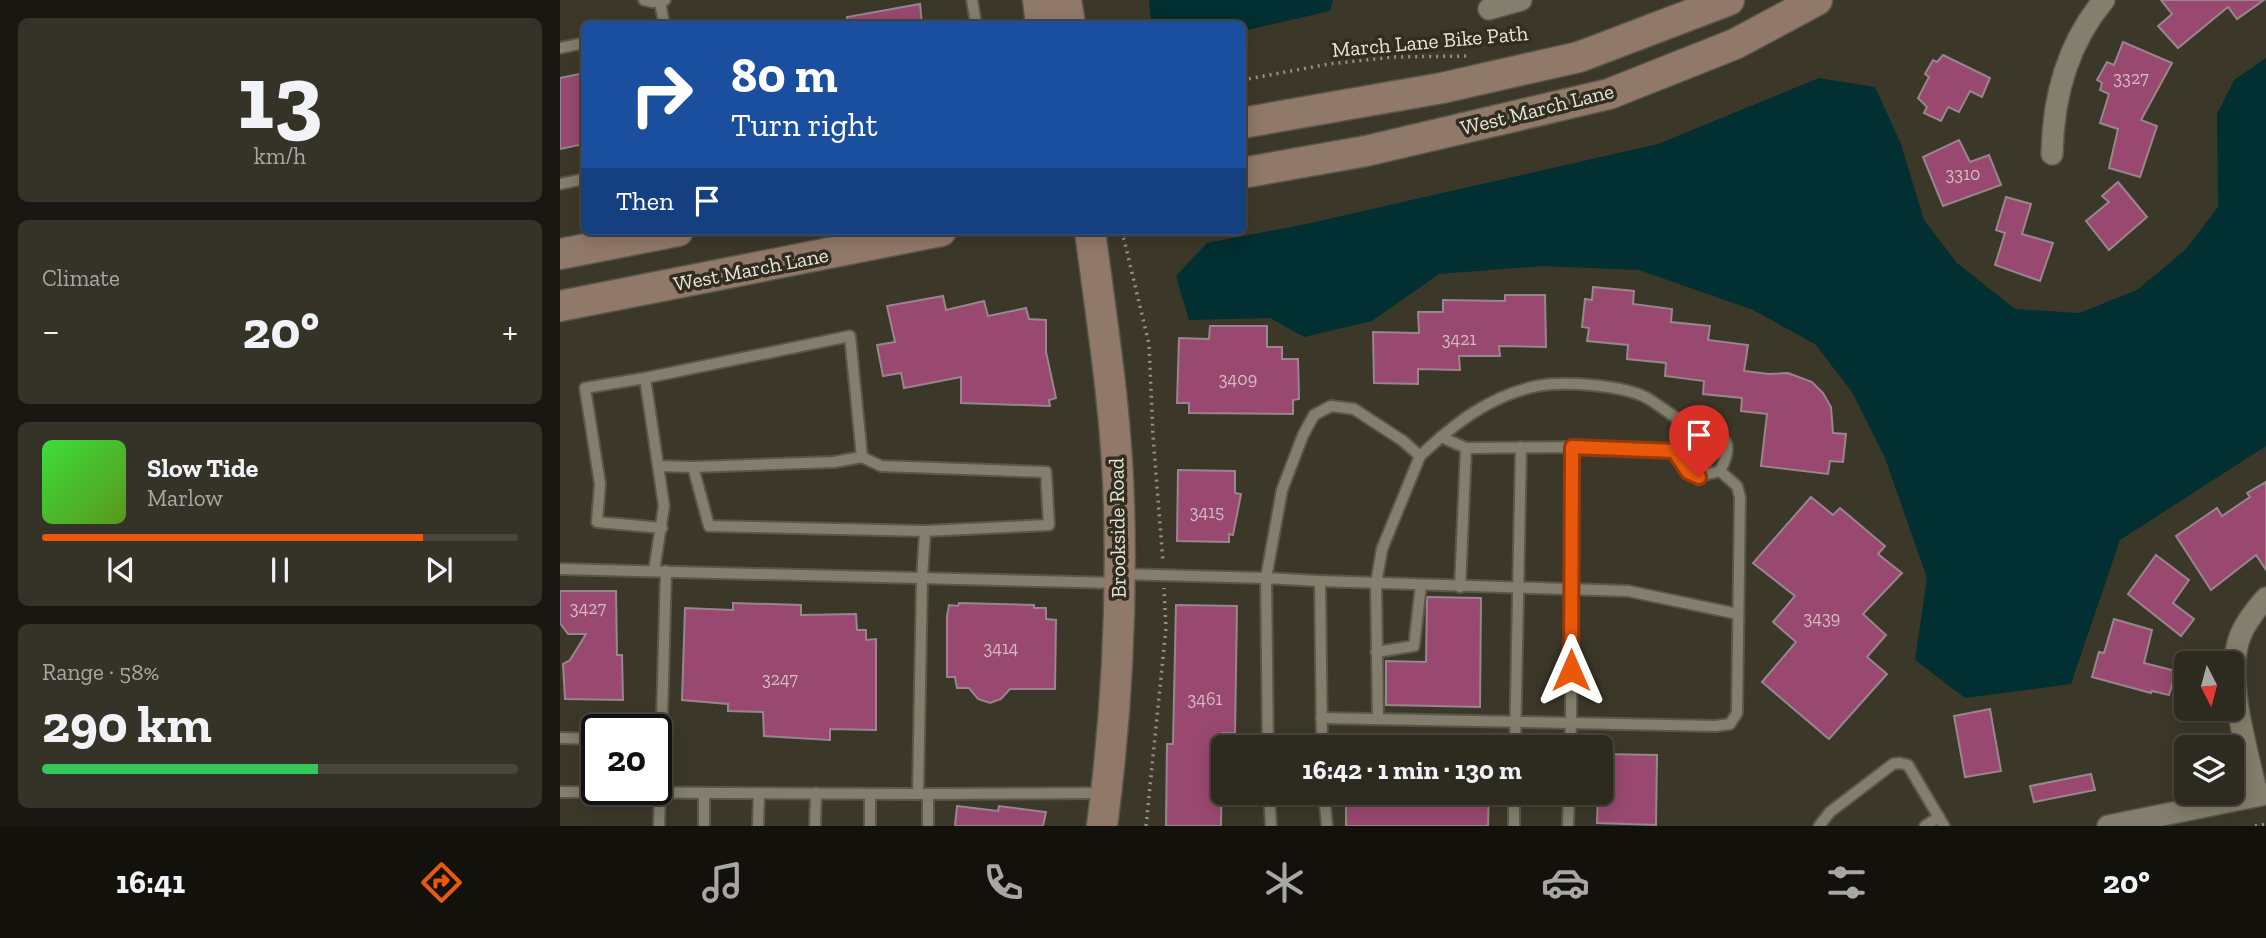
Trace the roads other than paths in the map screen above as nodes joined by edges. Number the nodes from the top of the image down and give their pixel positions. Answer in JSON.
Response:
{"nodes":[{"id":1,"x":644,"y":0,"type":"edge"},
{"id":2,"x":972,"y":0,"type":"edge"},
{"id":3,"x":1038,"y":0,"type":"edge"},
{"id":4,"x":1066,"y":0,"type":"edge"},
{"id":5,"x":1521,"y":0,"type":"edge"},
{"id":6,"x":1729,"y":0,"type":"edge"},
{"id":7,"x":1817,"y":0,"type":"edge"},
{"id":8,"x":2104,"y":0,"type":"edge"},
{"id":9,"x":662,"y":1,"type":"edge"},
{"id":10,"x":1489,"y":9,"type":"dead end"},
{"id":11,"x":664,"y":21,"type":"edge"},
{"id":12,"x":976,"y":21,"type":"edge"},
{"id":13,"x":1041,"y":21,"type":"edge"},
{"id":14,"x":1070,"y":21,"type":"edge"},
{"id":15,"x":581,"y":44,"type":"edge"},
{"id":16,"x":560,"y":48,"type":"edge"},
{"id":17,"x":1246,"y":123,"type":"edge"},
{"id":18,"x":2052,"y":154,"type":"dead end"},
{"id":19,"x":1246,"y":172,"type":"edge"},
{"id":20,"x":581,"y":180,"type":"edge"},
{"id":21,"x":560,"y":184,"type":"edge"},
{"id":22,"x":657,"y":235,"type":"edge"},
{"id":23,"x":922,"y":235,"type":"edge"},
{"id":24,"x":1090,"y":235,"type":"edge"},
{"id":25,"x":560,"y":254,"type":"edge"},
{"id":26,"x":560,"y":306,"type":"edge"},
{"id":27,"x":645,"y":378,"type":"junction"},
{"id":28,"x":1698,"y":428,"type":"junction"},
{"id":29,"x":1441,"y":437,"type":"junction"},
{"id":30,"x":1521,"y":447,"type":"junction"},
{"id":31,"x":1572,"y":447,"type":"junction"},
{"id":32,"x":1466,"y":448,"type":"junction"},
{"id":33,"x":1674,"y":451,"type":"junction"},
{"id":34,"x":1420,"y":456,"type":"junction"},
{"id":35,"x":862,"y":457,"type":"junction"},
{"id":36,"x":659,"y":466,"type":"junction"},
{"id":37,"x":693,"y":467,"type":"junction"},
{"id":38,"x":1720,"y":471,"type":"junction"},
{"id":39,"x":662,"y":528,"type":"junction"},
{"id":40,"x":925,"y":531,"type":"junction"},
{"id":41,"x":560,"y":569,"type":"edge"},
{"id":42,"x":654,"y":571,"type":"junction"},
{"id":43,"x":666,"y":571,"type":"junction"},
{"id":44,"x":922,"y":578,"type":"junction"},
{"id":45,"x":1266,"y":578,"type":"junction"},
{"id":46,"x":1119,"y":579,"type":"junction"},
{"id":47,"x":1320,"y":581,"type":"junction"},
{"id":48,"x":1376,"y":583,"type":"junction"},
{"id":49,"x":1421,"y":585,"type":"junction"},
{"id":50,"x":1460,"y":587,"type":"junction"},
{"id":51,"x":1519,"y":588,"type":"junction"},
{"id":52,"x":1571,"y":589,"type":"junction"},
{"id":53,"x":2266,"y":598,"type":"edge"},
{"id":54,"x":1738,"y":614,"type":"junction"},
{"id":55,"x":1376,"y":652,"type":"junction"},
{"id":56,"x":659,"y":714,"type":"edge"},
{"id":57,"x":1321,"y":718,"type":"junction"},
{"id":58,"x":1378,"y":719,"type":"junction"},
{"id":59,"x":1516,"y":721,"type":"junction"},
{"id":60,"x":1571,"y":723,"type":"junction"},
{"id":61,"x":1268,"y":735,"type":"edge"},
{"id":62,"x":1322,"y":735,"type":"edge"},
{"id":63,"x":1516,"y":735,"type":"edge"},
{"id":64,"x":1570,"y":735,"type":"edge"},
{"id":65,"x":560,"y":738,"type":"edge"},
{"id":66,"x":581,"y":739,"type":"edge"},
{"id":67,"x":560,"y":792,"type":"edge"},
{"id":68,"x":581,"y":792,"type":"edge"},
{"id":69,"x":672,"y":792,"type":"edge"},
{"id":70,"x":704,"y":793,"type":"junction"},
{"id":71,"x":759,"y":793,"type":"junction"},
{"id":72,"x":816,"y":793,"type":"junction"},
{"id":73,"x":1106,"y":793,"type":"junction"},
{"id":74,"x":870,"y":794,"type":"junction"},
{"id":75,"x":923,"y":794,"type":"junction"},
{"id":76,"x":2262,"y":795,"type":"edge"},
{"id":77,"x":659,"y":805,"type":"edge"},
{"id":78,"x":1270,"y":805,"type":"edge"},
{"id":79,"x":1325,"y":805,"type":"edge"},
{"id":80,"x":1514,"y":805,"type":"edge"},
{"id":81,"x":1569,"y":805,"type":"edge"},
{"id":82,"x":1942,"y":821,"type":"edge"},
{"id":83,"x":2145,"y":822,"type":"edge"},
{"id":84,"x":659,"y":826,"type":"edge"},
{"id":85,"x":704,"y":826,"type":"edge"},
{"id":86,"x":758,"y":826,"type":"edge"},
{"id":87,"x":815,"y":826,"type":"edge"},
{"id":88,"x":870,"y":826,"type":"edge"},
{"id":89,"x":928,"y":826,"type":"edge"},
{"id":90,"x":1102,"y":826,"type":"edge"},
{"id":91,"x":1271,"y":826,"type":"edge"},
{"id":92,"x":1327,"y":826,"type":"edge"},
{"id":93,"x":1514,"y":826,"type":"edge"},
{"id":94,"x":1568,"y":826,"type":"edge"},
{"id":95,"x":1819,"y":826,"type":"edge"},
{"id":96,"x":1925,"y":826,"type":"edge"},
{"id":97,"x":2108,"y":826,"type":"edge"}],
"edges":[{"from":1,"to":9,"type":"lane"},
{"from":2,"to":12,"type":"lane"},
{"from":3,"to":13,"type":"main road"},
{"from":4,"to":14,"type":"main road"},
{"from":5,"to":10,"type":"street"},
{"from":6,"to":17,"type":"main road","name":"West March Lane"},
{"from":7,"to":19,"type":"main road","name":"West March Lane"},
{"from":8,"to":18,"type":"street"},
{"from":9,"to":11,"type":"lane"},
{"from":15,"to":16,"type":"lane"},
{"from":20,"to":21,"type":"lane"},
{"from":22,"to":25,"type":"main road"},
{"from":23,"to":26,"type":"main road","name":"West March Lane"},
{"from":24,"to":46,"type":"main road","name":"Brookside Road"},
{"from":27,"to":35,"type":"lane"},
{"from":27,"to":36,"type":"lane"},
{"from":27,"to":39,"type":"lane"},
{"from":28,"to":29,"type":"lane"},
{"from":28,"to":33,"type":"lane"},
{"from":28,"to":38,"type":"lane"},
{"from":29,"to":32,"type":"lane"},
{"from":29,"to":34,"type":"lane"},
{"from":30,"to":31,"type":"lane"},
{"from":30,"to":32,"type":"lane"},
{"from":30,"to":51,"type":"lane"},
{"from":31,"to":33,"type":"lane"},
{"from":31,"to":52,"type":"lane"},
{"from":32,"to":50,"type":"lane"},
{"from":33,"to":38,"type":"lane"},
{"from":34,"to":45,"type":"lane"},
{"from":34,"to":48,"type":"lane"},
{"from":35,"to":37,"type":"lane"},
{"from":35,"to":40,"type":"lane"},
{"from":36,"to":37,"type":"lane"},
{"from":36,"to":39,"type":"lane"},
{"from":37,"to":40,"type":"lane"},
{"from":38,"to":54,"type":"lane"},
{"from":39,"to":42,"type":"lane"},
{"from":40,"to":44,"type":"lane"},
{"from":41,"to":42,"type":"lane"},
{"from":42,"to":43,"type":"lane"},
{"from":43,"to":44,"type":"lane"},
{"from":43,"to":56,"type":"lane"},
{"from":44,"to":46,"type":"lane"},
{"from":44,"to":75,"type":"lane"},
{"from":45,"to":46,"type":"lane"},
{"from":45,"to":47,"type":"lane"},
{"from":45,"to":61,"type":"lane"},
{"from":46,"to":73,"type":"main road","name":"Brookside Road"},
{"from":47,"to":48,"type":"lane"},
{"from":47,"to":57,"type":"lane"},
{"from":48,"to":49,"type":"lane"},
{"from":48,"to":55,"type":"lane"},
{"from":49,"to":50,"type":"lane"},
{"from":49,"to":55,"type":"lane"},
{"from":50,"to":51,"type":"lane"},
{"from":51,"to":52,"type":"lane"},
{"from":51,"to":59,"type":"lane"},
{"from":52,"to":54,"type":"lane"},
{"from":52,"to":60,"type":"lane"},
{"from":53,"to":76,"type":"street"},
{"from":54,"to":60,"type":"lane"},
{"from":55,"to":58,"type":"lane"},
{"from":57,"to":58,"type":"lane"},
{"from":57,"to":62,"type":"lane"},
{"from":58,"to":59,"type":"lane"},
{"from":59,"to":60,"type":"lane"},
{"from":59,"to":63,"type":"lane"},
{"from":60,"to":64,"type":"lane"},
{"from":65,"to":66,"type":"lane"},
{"from":67,"to":68,"type":"lane"},
{"from":69,"to":70,"type":"lane"},
{"from":70,"to":71,"type":"lane"},
{"from":70,"to":85,"type":"lane"},
{"from":71,"to":72,"type":"lane"},
{"from":71,"to":86,"type":"lane"},
{"from":72,"to":74,"type":"lane"},
{"from":72,"to":87,"type":"lane"},
{"from":73,"to":75,"type":"lane"},
{"from":73,"to":90,"type":"main road","name":"Brookside Road"},
{"from":74,"to":75,"type":"lane"},
{"from":74,"to":88,"type":"lane"},
{"from":75,"to":89,"type":"lane"},
{"from":76,"to":83,"type":"street"},
{"from":77,"to":84,"type":"lane"},
{"from":78,"to":91,"type":"lane"},
{"from":79,"to":92,"type":"lane"},
{"from":80,"to":93,"type":"lane"},
{"from":81,"to":94,"type":"lane"},
{"from":82,"to":95,"type":"lane"},
{"from":82,"to":96,"type":"lane"},
{"from":83,"to":97,"type":"street"}]}
